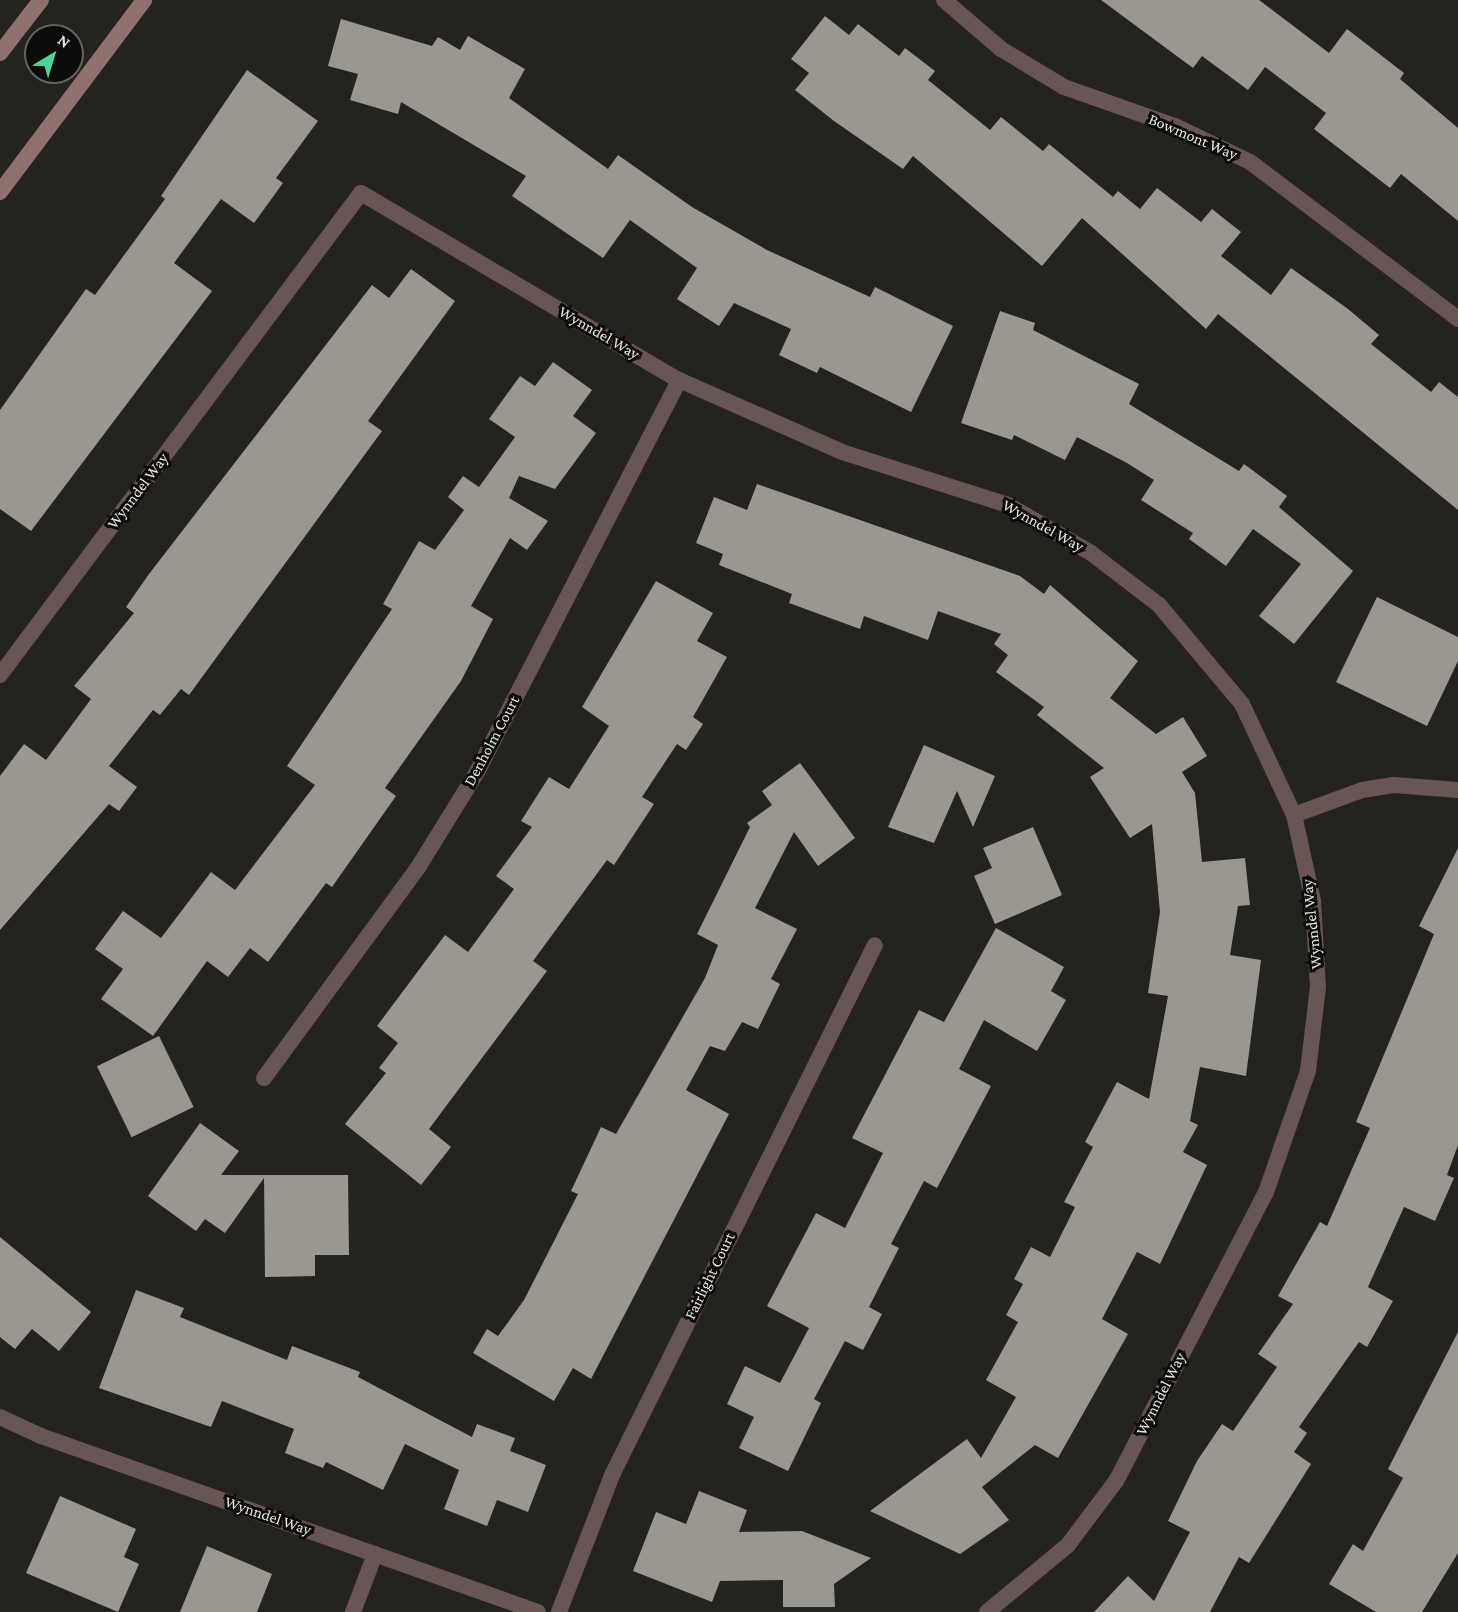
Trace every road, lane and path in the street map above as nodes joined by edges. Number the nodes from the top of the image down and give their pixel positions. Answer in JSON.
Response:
{"nodes":[{"id":1,"x":41,"y":0,"type":"edge"},
{"id":2,"x":144,"y":0,"type":"edge"},
{"id":3,"x":944,"y":0,"type":"edge"},
{"id":4,"x":0,"y":53,"type":"edge"},
{"id":5,"x":0,"y":192,"type":"edge"},
{"id":6,"x":1458,"y":319,"type":"edge"},
{"id":7,"x":679,"y":380,"type":"junction"},
{"id":8,"x":0,"y":675,"type":"edge"},
{"id":9,"x":1458,"y":790,"type":"edge"},
{"id":10,"x":1294,"y":815,"type":"junction"},
{"id":11,"x":875,"y":945,"type":"dead end"},
{"id":12,"x":264,"y":1078,"type":"dead end"},
{"id":13,"x":1,"y":1419,"type":"edge"},
{"id":14,"x":375,"y":1554,"type":"junction"},
{"id":15,"x":353,"y":1612,"type":"edge"},
{"id":16,"x":538,"y":1612,"type":"edge"},
{"id":17,"x":558,"y":1612,"type":"edge"},
{"id":18,"x":987,"y":1612,"type":"edge"}],
"edges":[{"from":1,"to":4,"type":"main road"},
{"from":2,"to":5,"type":"main road"},
{"from":3,"to":6,"type":"street","name":"Bowmont Way"},
{"from":7,"to":8,"type":"street","name":"Wynndel Way"},
{"from":7,"to":10,"type":"street","name":"Wynndel Way"},
{"from":7,"to":12,"type":"street","name":"Denholm Court"},
{"from":9,"to":10,"type":"street"},
{"from":10,"to":18,"type":"street","name":"Wynndel Way"},
{"from":11,"to":17,"type":"street","name":"Fairlight Court"},
{"from":13,"to":14,"type":"street","name":"Wynndel Way"},
{"from":14,"to":15,"type":"street"},
{"from":14,"to":16,"type":"street","name":"Wynndel Way"}]}
